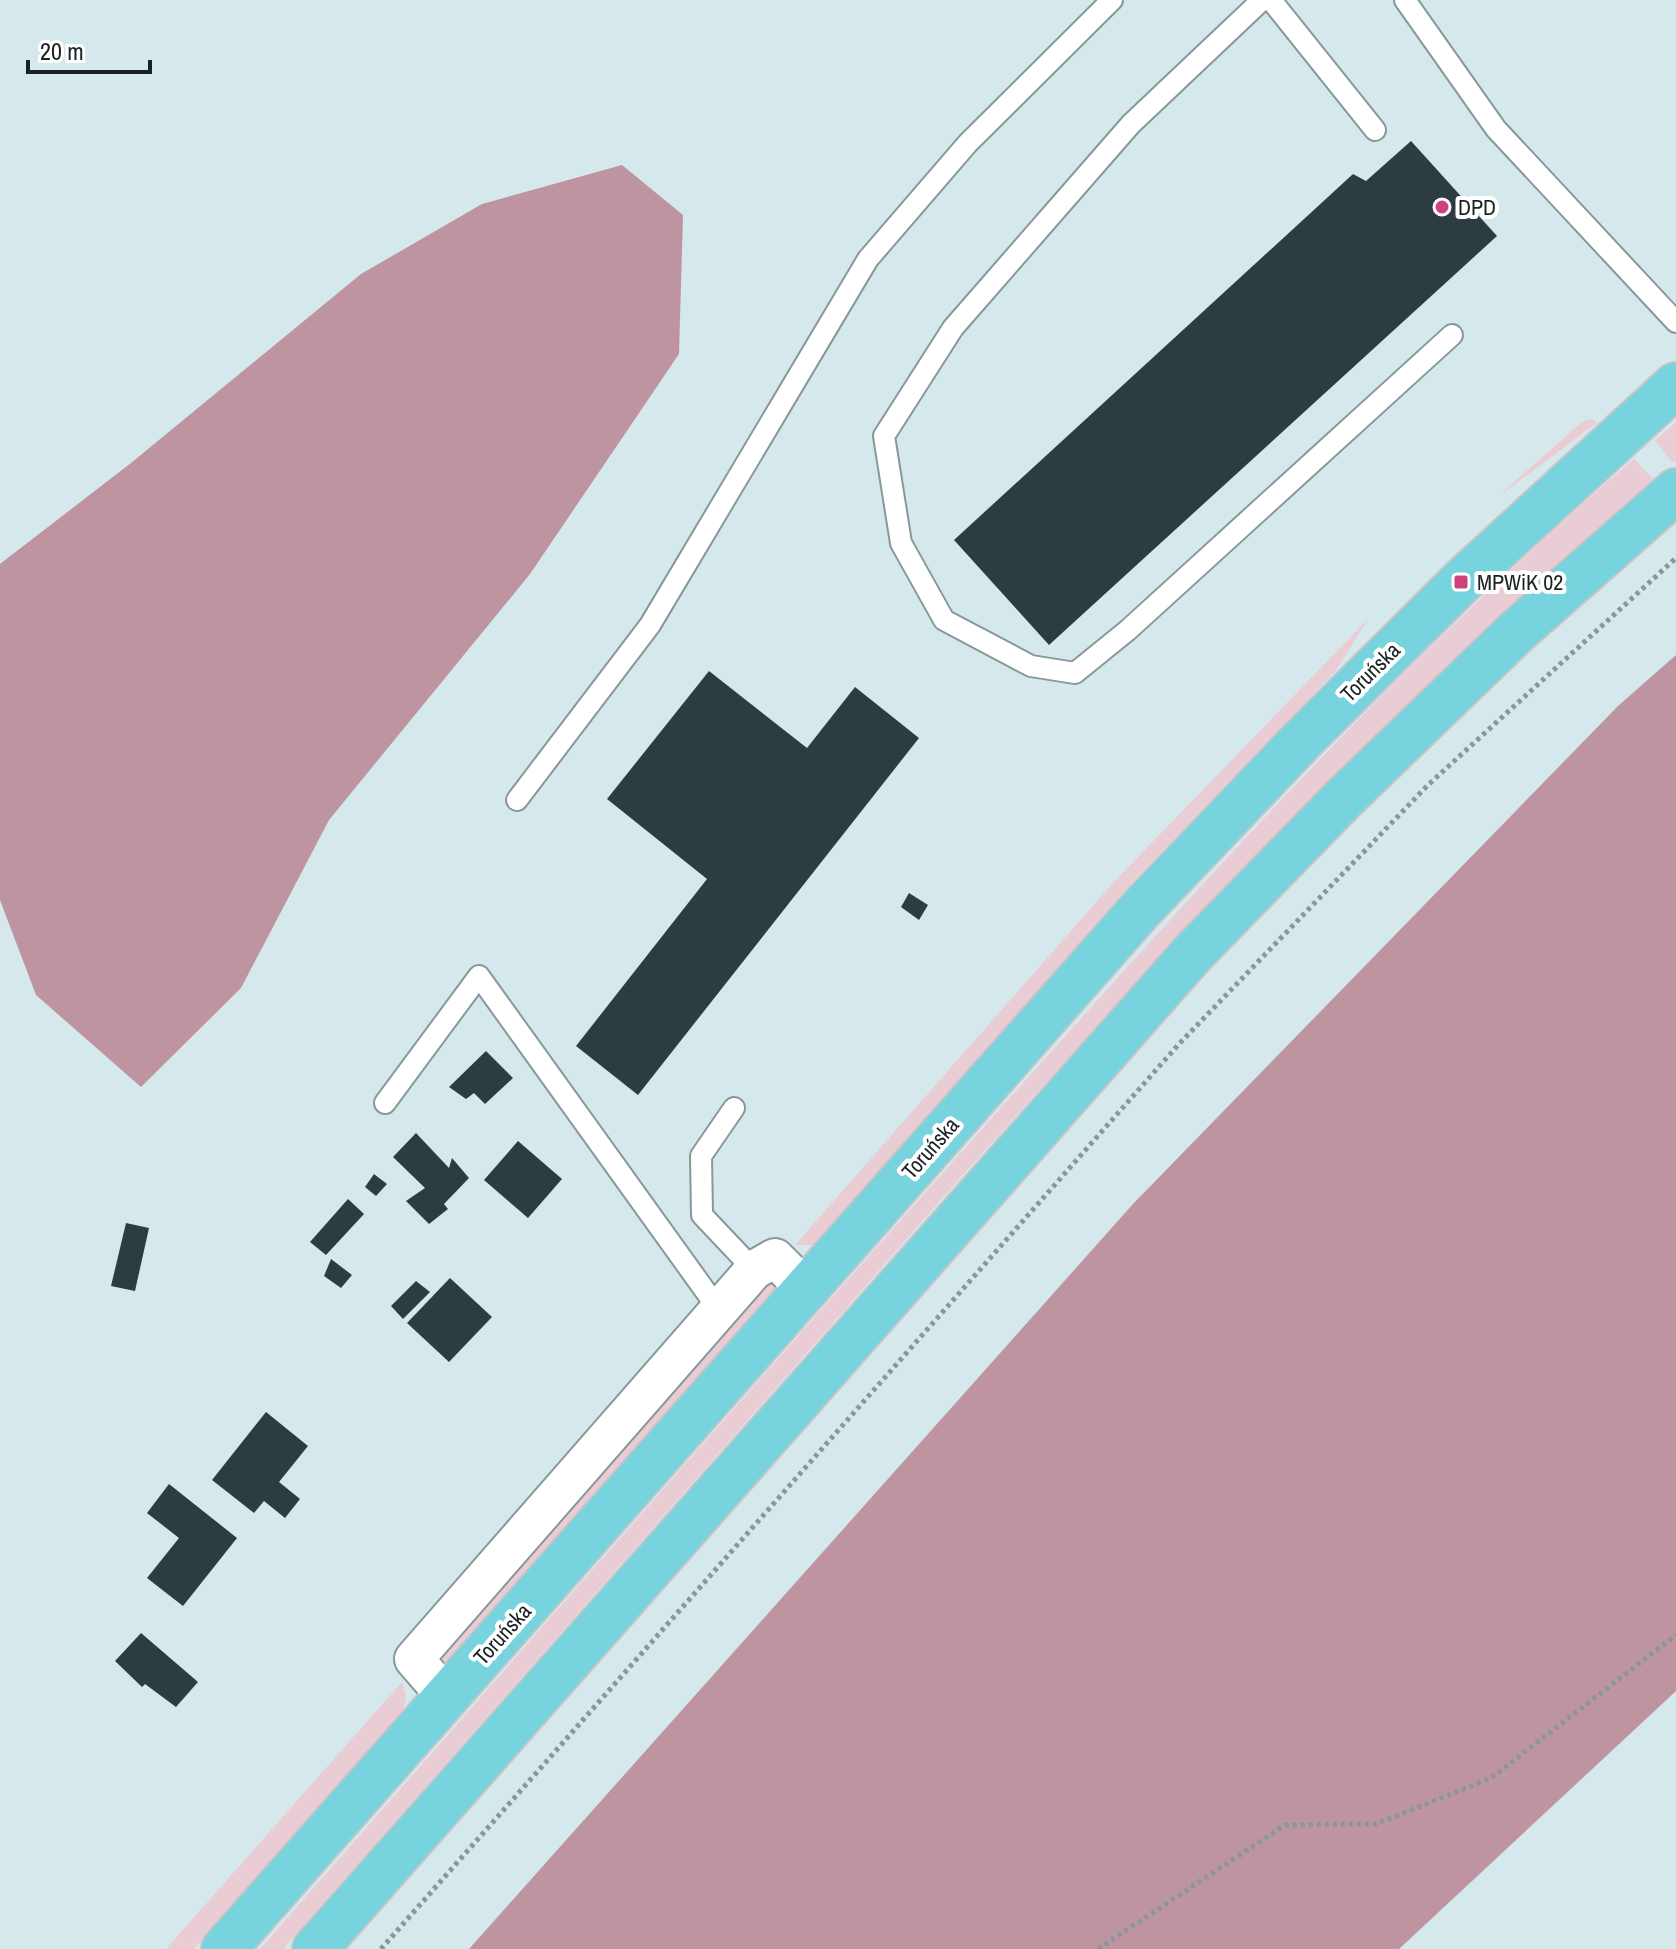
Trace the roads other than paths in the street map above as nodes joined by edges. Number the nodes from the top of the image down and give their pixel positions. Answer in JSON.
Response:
{"nodes":[{"id":1,"x":1112,"y":0,"type":"edge"},
{"id":2,"x":1262,"y":0,"type":"edge"},
{"id":3,"x":1271,"y":0,"type":"edge"},
{"id":4,"x":1405,"y":0,"type":"edge"},
{"id":5,"x":1375,"y":130,"type":"dead end"},
{"id":6,"x":1676,"y":322,"type":"edge"},
{"id":7,"x":1452,"y":335,"type":"dead end"},
{"id":8,"x":1676,"y":385,"type":"edge"},
{"id":9,"x":1676,"y":491,"type":"edge"},
{"id":10,"x":517,"y":800,"type":"dead end"},
{"id":11,"x":385,"y":1103,"type":"dead end"},
{"id":12,"x":734,"y":1108,"type":"dead end"},
{"id":13,"x":754,"y":1270,"type":"junction"},
{"id":14,"x":807,"y":1290,"type":"junction"},
{"id":15,"x":719,"y":1310,"type":"junction"},
{"id":16,"x":446,"y":1696,"type":"junction"},
{"id":17,"x":224,"y":1949,"type":"edge"},
{"id":18,"x":315,"y":1949,"type":"edge"}],
"edges":[{"from":1,"to":10,"type":"lane"},
{"from":2,"to":7,"type":"lane"},
{"from":3,"to":5,"type":"lane"},
{"from":4,"to":6,"type":"lane"},
{"from":8,"to":14,"type":"main road","name":"Toruńska"},
{"from":9,"to":18,"type":"main road"},
{"from":11,"to":15,"type":"lane"},
{"from":12,"to":13,"type":"lane"},
{"from":13,"to":14,"type":"street"},
{"from":13,"to":15,"type":"street"},
{"from":14,"to":16,"type":"main road","name":"Toruńska"},
{"from":15,"to":16,"type":"street"},
{"from":16,"to":17,"type":"main road","name":"Toruńska"}]}
